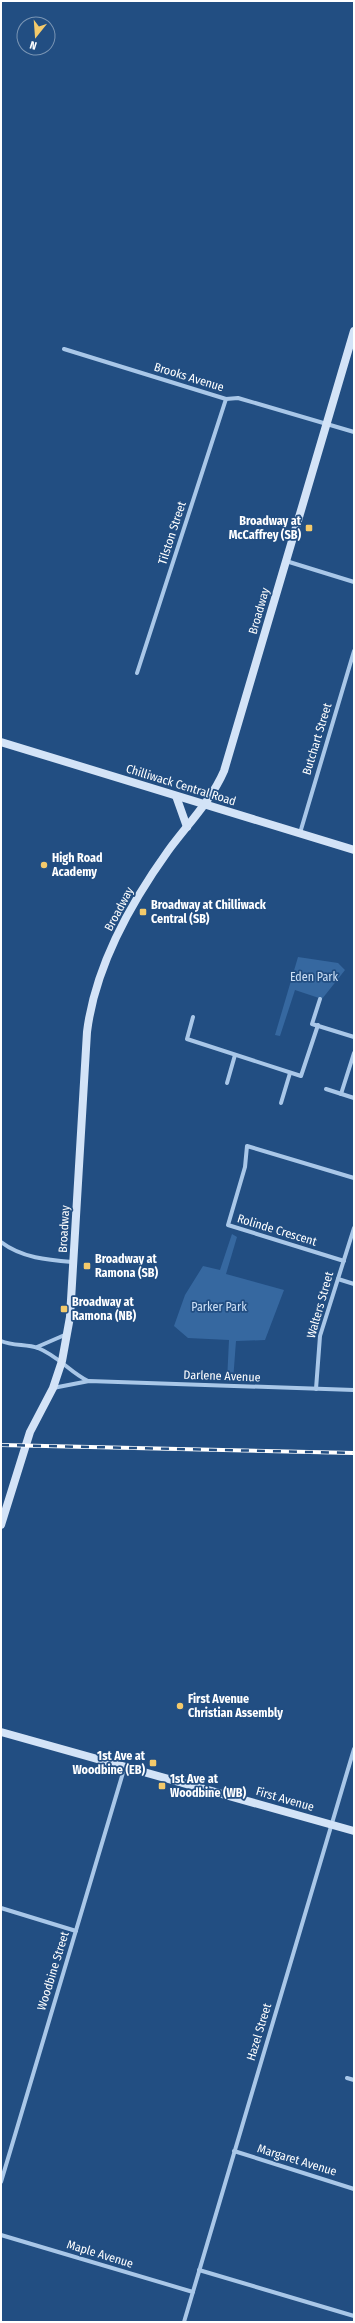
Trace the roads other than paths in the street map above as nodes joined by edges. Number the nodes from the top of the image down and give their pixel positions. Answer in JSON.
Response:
{"nodes":[{"id":1,"x":354,"y":331,"type":"edge"},
{"id":2,"x":64,"y":350,"type":"dead end"},
{"id":3,"x":226,"y":399,"type":"junction"},
{"id":4,"x":327,"y":424,"type":"junction"},
{"id":5,"x":354,"y":432,"type":"edge"},
{"id":6,"x":286,"y":561,"type":"junction"},
{"id":7,"x":354,"y":582,"type":"edge"},
{"id":8,"x":354,"y":651,"type":"edge"},
{"id":9,"x":136,"y":673,"type":"dead end"},
{"id":10,"x":1,"y":742,"type":"edge"},
{"id":11,"x":176,"y":796,"type":"junction"},
{"id":12,"x":204,"y":804,"type":"junction"},
{"id":13,"x":187,"y":827,"type":"junction"},
{"id":14,"x":300,"y":833,"type":"junction"},
{"id":15,"x":354,"y":850,"type":"edge"},
{"id":16,"x":320,"y":999,"type":"dead end"},
{"id":17,"x":192,"y":1016,"type":"dead end"},
{"id":18,"x":318,"y":1025,"type":"junction"},
{"id":19,"x":354,"y":1037,"type":"edge"},
{"id":20,"x":354,"y":1053,"type":"edge"},
{"id":21,"x":235,"y":1055,"type":"junction"},
{"id":22,"x":290,"y":1073,"type":"junction"},
{"id":23,"x":227,"y":1083,"type":"dead end"},
{"id":24,"x":326,"y":1089,"type":"dead end"},
{"id":25,"x":341,"y":1094,"type":"junction"},
{"id":26,"x":354,"y":1098,"type":"edge"},
{"id":27,"x":281,"y":1103,"type":"dead end"},
{"id":28,"x":354,"y":1178,"type":"edge"},
{"id":29,"x":354,"y":1228,"type":"edge"},
{"id":30,"x":1,"y":1242,"type":"edge"},
{"id":31,"x":344,"y":1261,"type":"junction"},
{"id":32,"x":74,"y":1262,"type":"junction"},
{"id":33,"x":338,"y":1279,"type":"junction"},
{"id":34,"x":354,"y":1284,"type":"edge"},
{"id":35,"x":67,"y":1333,"type":"junction"},
{"id":36,"x":1,"y":1341,"type":"edge"},
{"id":37,"x":36,"y":1347,"type":"junction"},
{"id":38,"x":62,"y":1361,"type":"junction"},
{"id":39,"x":89,"y":1381,"type":"junction"},
{"id":40,"x":53,"y":1388,"type":"junction"},
{"id":41,"x":316,"y":1389,"type":"junction"},
{"id":42,"x":354,"y":1390,"type":"edge"},
{"id":43,"x":1,"y":1525,"type":"edge"},
{"id":44,"x":1,"y":1732,"type":"edge"},
{"id":45,"x":354,"y":1749,"type":"edge"},
{"id":46,"x":125,"y":1765,"type":"junction"},
{"id":47,"x":332,"y":1826,"type":"junction"},
{"id":48,"x":354,"y":1831,"type":"edge"},
{"id":49,"x":1,"y":1908,"type":"edge"},
{"id":50,"x":76,"y":1931,"type":"junction"},
{"id":51,"x":347,"y":2078,"type":"dead end"},
{"id":52,"x":354,"y":2080,"type":"edge"},
{"id":53,"x":234,"y":2151,"type":"junction"},
{"id":54,"x":1,"y":2182,"type":"edge"},
{"id":55,"x":354,"y":2189,"type":"edge"},
{"id":56,"x":1,"y":2235,"type":"edge"},
{"id":57,"x":199,"y":2270,"type":"junction"},
{"id":58,"x":193,"y":2292,"type":"junction"},
{"id":59,"x":354,"y":2316,"type":"edge"},
{"id":60,"x":184,"y":2322,"type":"edge"}],
"edges":[{"from":1,"to":4,"type":"street","name":"Broadway"},
{"from":2,"to":3,"type":"street","name":"Brooks Avenue"},
{"from":3,"to":4,"type":"street","name":"Brooks Avenue"},
{"from":3,"to":9,"type":"street","name":"Tilston Street"},
{"from":4,"to":5,"type":"street","name":"Brooks Avenue"},
{"from":4,"to":6,"type":"street","name":"Broadway"},
{"from":6,"to":7,"type":"street"},
{"from":6,"to":12,"type":"street","name":"Broadway"},
{"from":8,"to":14,"type":"street","name":"Butchart Street"},
{"from":10,"to":11,"type":"street","name":"Chilliwack Central Road"},
{"from":11,"to":12,"type":"street","name":"Chilliwack Central Road"},
{"from":11,"to":13,"type":"street"},
{"from":12,"to":13,"type":"street","name":"Broadway"},
{"from":12,"to":14,"type":"street","name":"Chilliwack Central Road"},
{"from":13,"to":32,"type":"street","name":"Broadway"},
{"from":14,"to":15,"type":"street","name":"Chilliwack Central Road"},
{"from":16,"to":18,"type":"street"},
{"from":17,"to":21,"type":"street"},
{"from":18,"to":19,"type":"street"},
{"from":18,"to":22,"type":"street"},
{"from":20,"to":25,"type":"street"},
{"from":21,"to":22,"type":"street"},
{"from":21,"to":23,"type":"street"},
{"from":22,"to":27,"type":"street"},
{"from":24,"to":25,"type":"street"},
{"from":25,"to":26,"type":"street"},
{"from":28,"to":31,"type":"street","name":"Rolinde Crescent"},
{"from":29,"to":31,"type":"street","name":"Walters Street"},
{"from":30,"to":32,"type":"street"},
{"from":31,"to":33,"type":"street","name":"Walters Street"},
{"from":32,"to":35,"type":"street","name":"Broadway"},
{"from":33,"to":34,"type":"street"},
{"from":33,"to":41,"type":"street","name":"Walters Street"},
{"from":35,"to":37,"type":"street"},
{"from":35,"to":38,"type":"street","name":"Broadway"},
{"from":36,"to":37,"type":"street"},
{"from":37,"to":38,"type":"street"},
{"from":38,"to":39,"type":"street"},
{"from":38,"to":40,"type":"street","name":"Broadway"},
{"from":39,"to":40,"type":"street","name":"Darlene Avenue"},
{"from":39,"to":41,"type":"street","name":"Darlene Avenue"},
{"from":40,"to":43,"type":"street","name":"Broadway"},
{"from":41,"to":42,"type":"street","name":"Darlene Avenue"},
{"from":44,"to":46,"type":"street","name":"First Avenue"},
{"from":45,"to":47,"type":"street","name":"Hazel Street"},
{"from":46,"to":47,"type":"street","name":"First Avenue"},
{"from":46,"to":50,"type":"street","name":"Woodbine Street"},
{"from":47,"to":48,"type":"street","name":"First Avenue"},
{"from":47,"to":53,"type":"street","name":"Hazel Street"},
{"from":49,"to":50,"type":"street"},
{"from":50,"to":54,"type":"street","name":"Woodbine Street"},
{"from":51,"to":52,"type":"street"},
{"from":53,"to":55,"type":"street","name":"Margaret Avenue"},
{"from":53,"to":57,"type":"street","name":"Hazel Street"},
{"from":56,"to":58,"type":"street","name":"Maple Avenue"},
{"from":57,"to":58,"type":"street","name":"Hazel Street"},
{"from":57,"to":59,"type":"street"},
{"from":58,"to":60,"type":"street","name":"Hazel Street"}]}
